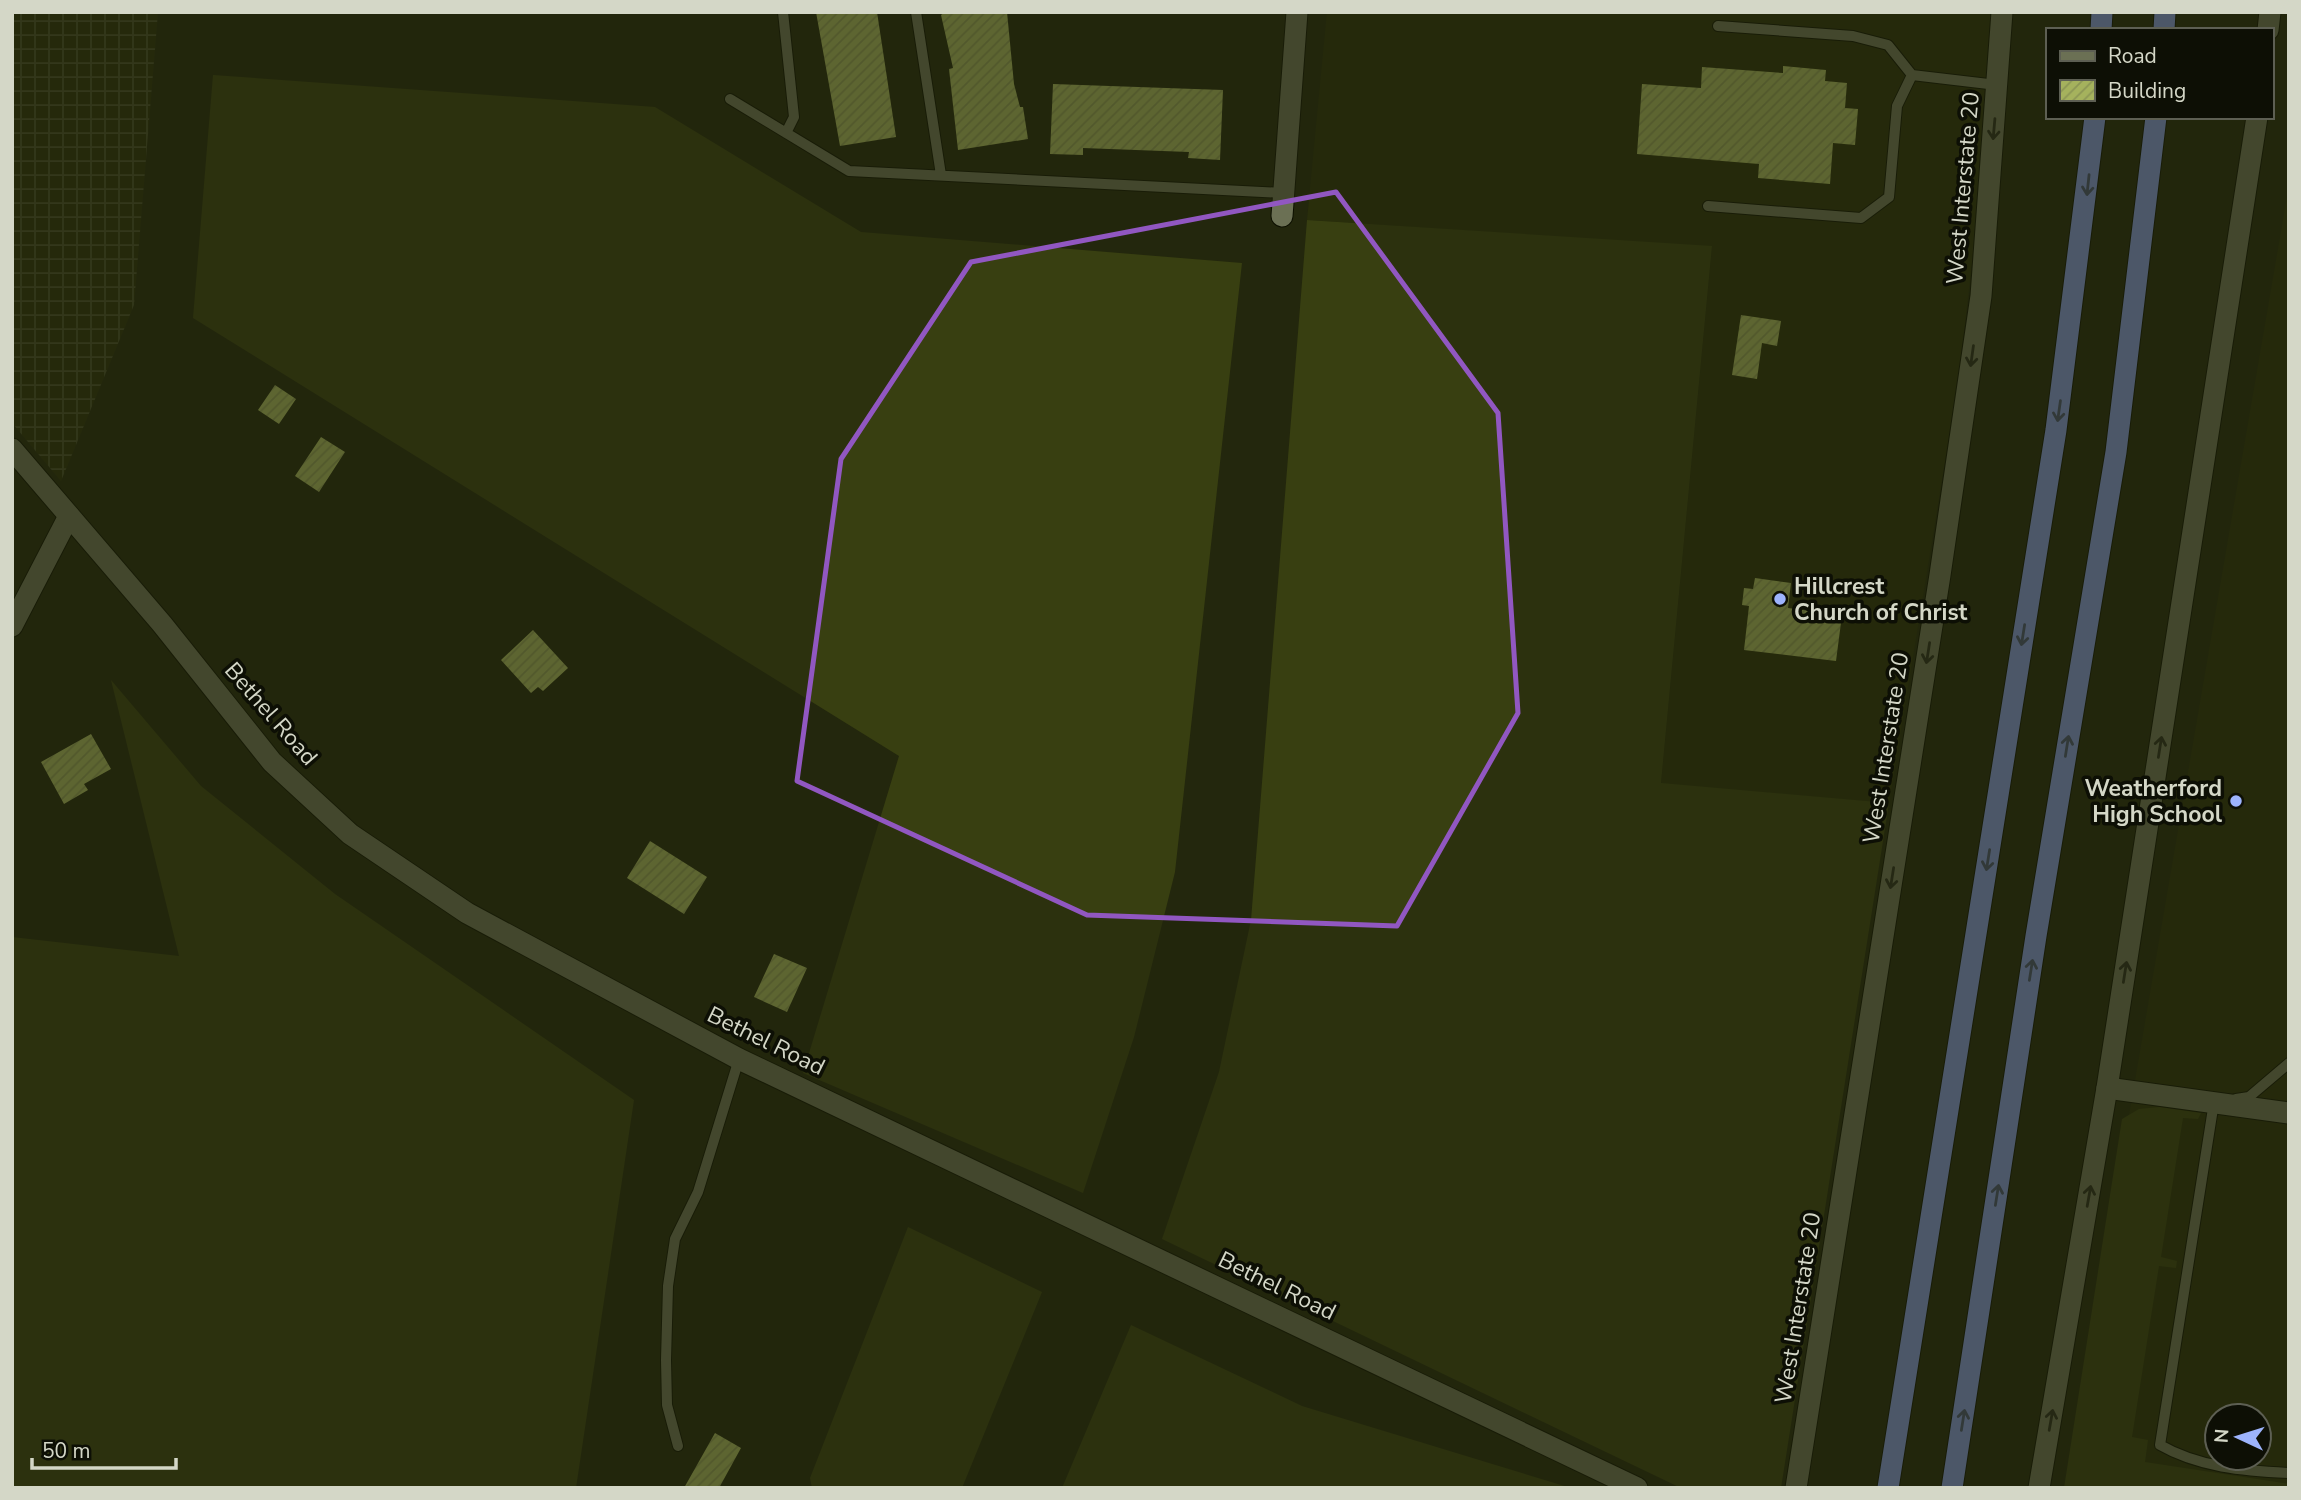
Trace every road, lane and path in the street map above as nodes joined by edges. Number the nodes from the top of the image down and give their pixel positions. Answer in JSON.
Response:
{"nodes":[{"id":1,"x":783,"y":12,"type":"edge"},
{"id":2,"x":916,"y":12,"type":"edge"},
{"id":3,"x":1297,"y":12,"type":"edge"},
{"id":4,"x":2002,"y":12,"type":"edge"},
{"id":5,"x":1718,"y":26,"type":"dead end"},
{"id":6,"x":1912,"y":75,"type":"junction"},
{"id":7,"x":1997,"y":85,"type":"junction"},
{"id":8,"x":730,"y":99,"type":"dead end"},
{"id":9,"x":2095,"y":119,"type":"edge"},
{"id":10,"x":2156,"y":119,"type":"edge"},
{"id":11,"x":2257,"y":119,"type":"edge"},
{"id":12,"x":786,"y":133,"type":"junction"},
{"id":13,"x":941,"y":175,"type":"junction"},
{"id":14,"x":1284,"y":192,"type":"junction"},
{"id":15,"x":1708,"y":206,"type":"dead end"},
{"id":16,"x":1282,"y":216,"type":"dead end"},
{"id":17,"x":12,"y":449,"type":"edge"},
{"id":18,"x":69,"y":516,"type":"junction"},
{"id":19,"x":12,"y":626,"type":"edge"},
{"id":20,"x":739,"y":1059,"type":"junction"},
{"id":21,"x":2289,"y":1063,"type":"edge"},
{"id":22,"x":2107,"y":1088,"type":"junction"},
{"id":23,"x":2214,"y":1102,"type":"junction"},
{"id":24,"x":2289,"y":1113,"type":"edge"},
{"id":25,"x":678,"y":1446,"type":"dead end"},
{"id":26,"x":2289,"y":1472,"type":"edge"},
{"id":27,"x":1637,"y":1488,"type":"edge"},
{"id":28,"x":1796,"y":1488,"type":"edge"},
{"id":29,"x":1888,"y":1488,"type":"edge"},
{"id":30,"x":1952,"y":1488,"type":"edge"},
{"id":31,"x":2039,"y":1488,"type":"edge"}],
"edges":[{"from":1,"to":12,"type":"lane"},
{"from":2,"to":13,"type":"lane"},
{"from":3,"to":14,"type":"main road"},
{"from":4,"to":7,"type":"main road","name":"West Interstate 20"},
{"from":5,"to":6,"type":"lane"},
{"from":6,"to":7,"type":"lane"},
{"from":6,"to":15,"type":"lane"},
{"from":7,"to":28,"type":"main road","name":"West Interstate 20","one_way":true},
{"from":8,"to":12,"type":"lane"},
{"from":9,"to":29,"type":"highway","one_way":true},
{"from":30,"to":10,"type":"highway","one_way":true},
{"from":22,"to":11,"type":"main road","one_way":true},
{"from":12,"to":13,"type":"lane"},
{"from":13,"to":14,"type":"lane"},
{"from":14,"to":16,"type":"main road"},
{"from":17,"to":18,"type":"main road","name":"Bethel Road"},
{"from":18,"to":19,"type":"main road"},
{"from":18,"to":20,"type":"main road","name":"Bethel Road"},
{"from":20,"to":25,"type":"lane"},
{"from":20,"to":27,"type":"main road","name":"Bethel Road"},
{"from":21,"to":23,"type":"lane"},
{"from":22,"to":23,"type":"main road"},
{"from":31,"to":22,"type":"main road","one_way":true},
{"from":23,"to":24,"type":"main road"},
{"from":23,"to":26,"type":"lane"}]}
